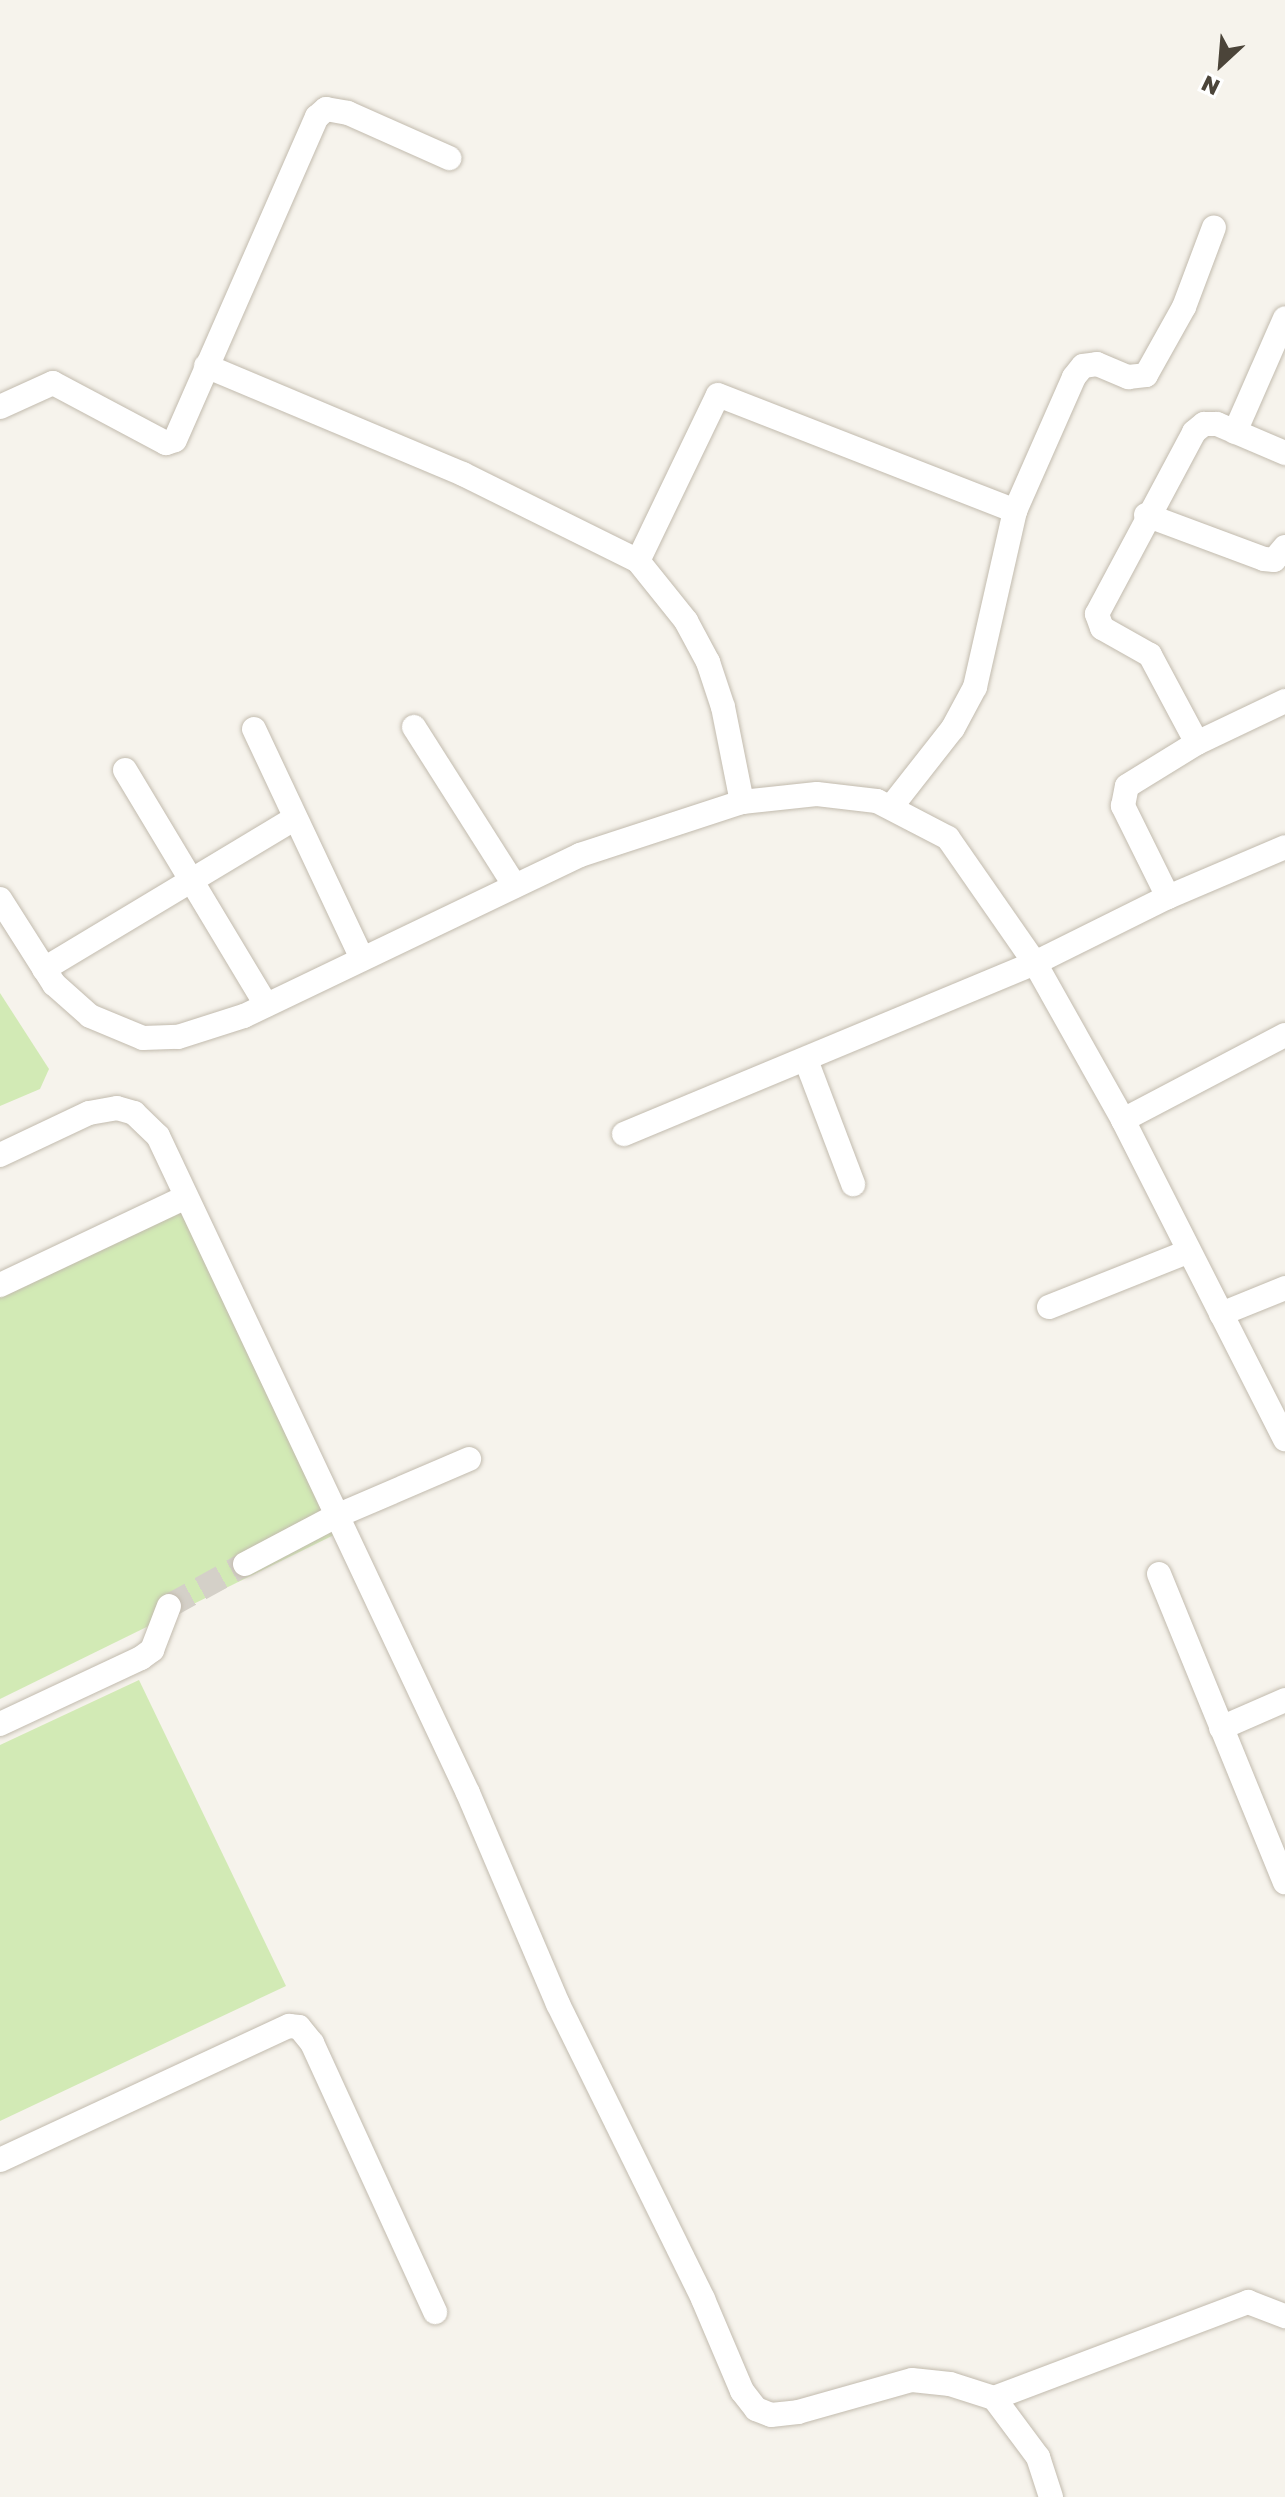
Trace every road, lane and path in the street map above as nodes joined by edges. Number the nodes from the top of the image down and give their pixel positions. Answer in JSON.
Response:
{"nodes":[{"id":1,"x":449,"y":158,"type":"dead end"},
{"id":2,"x":1214,"y":227,"type":"dead end"},
{"id":3,"x":1285,"y":318,"type":"edge"},
{"id":4,"x":206,"y":366,"type":"junction"},
{"id":5,"x":0,"y":407,"type":"edge"},
{"id":6,"x":1235,"y":432,"type":"junction"},
{"id":7,"x":1285,"y":453,"type":"edge"},
{"id":8,"x":1015,"y":511,"type":"junction"},
{"id":9,"x":1146,"y":515,"type":"junction"},
{"id":10,"x":1285,"y":547,"type":"edge"},
{"id":11,"x":638,"y":561,"type":"junction"},
{"id":12,"x":1285,"y":701,"type":"edge"},
{"id":13,"x":414,"y":727,"type":"dead end"},
{"id":14,"x":254,"y":729,"type":"dead end"},
{"id":15,"x":1197,"y":743,"type":"junction"},
{"id":16,"x":125,"y":770,"type":"dead end"},
{"id":17,"x":742,"y":802,"type":"junction"},
{"id":18,"x":891,"y":807,"type":"junction"},
{"id":19,"x":295,"y":818,"type":"junction"},
{"id":20,"x":1285,"y":847,"type":"edge"},
{"id":21,"x":193,"y":881,"type":"junction"},
{"id":22,"x":515,"y":886,"type":"junction"},
{"id":23,"x":1168,"y":897,"type":"junction"},
{"id":24,"x":0,"y":899,"type":"edge"},
{"id":25,"x":362,"y":959,"type":"junction"},
{"id":26,"x":1035,"y":963,"type":"junction"},
{"id":27,"x":44,"y":969,"type":"junction"},
{"id":28,"x":266,"y":1005,"type":"junction"},
{"id":29,"x":1285,"y":1035,"type":"edge"},
{"id":30,"x":806,"y":1060,"type":"junction"},
{"id":31,"x":1123,"y":1120,"type":"junction"},
{"id":32,"x":624,"y":1134,"type":"dead end"},
{"id":33,"x":0,"y":1155,"type":"edge"},
{"id":34,"x":853,"y":1184,"type":"dead end"},
{"id":35,"x":184,"y":1198,"type":"junction"},
{"id":36,"x":1187,"y":1252,"type":"junction"},
{"id":37,"x":0,"y":1285,"type":"edge"},
{"id":38,"x":1285,"y":1288,"type":"edge"},
{"id":39,"x":1049,"y":1307,"type":"dead end"},
{"id":40,"x":1221,"y":1314,"type":"junction"},
{"id":41,"x":1285,"y":1439,"type":"edge"},
{"id":42,"x":469,"y":1459,"type":"dead end"},
{"id":43,"x":334,"y":1517,"type":"junction"},
{"id":44,"x":245,"y":1564,"type":"tunnel mouth"},
{"id":45,"x":1159,"y":1574,"type":"dead end"},
{"id":46,"x":169,"y":1606,"type":"tunnel mouth"},
{"id":47,"x":1285,"y":1700,"type":"edge"},
{"id":48,"x":0,"y":1724,"type":"edge"},
{"id":49,"x":1221,"y":1728,"type":"junction"},
{"id":50,"x":1285,"y":1882,"type":"edge"},
{"id":51,"x":0,"y":2160,"type":"edge"},
{"id":52,"x":435,"y":2312,"type":"dead end"},
{"id":53,"x":1285,"y":2316,"type":"edge"},
{"id":54,"x":994,"y":2398,"type":"junction"},
{"id":55,"x":1051,"y":2497,"type":"edge"}],
"edges":[{"from":1,"to":4,"type":"street"},
{"from":2,"to":8,"type":"street"},
{"from":3,"to":6,"type":"street"},
{"from":4,"to":5,"type":"street"},
{"from":4,"to":11,"type":"street"},
{"from":6,"to":7,"type":"street"},
{"from":6,"to":9,"type":"street"},
{"from":8,"to":11,"type":"street"},
{"from":8,"to":18,"type":"street"},
{"from":9,"to":10,"type":"street"},
{"from":9,"to":15,"type":"street"},
{"from":11,"to":17,"type":"street"},
{"from":12,"to":15,"type":"street"},
{"from":13,"to":22,"type":"street"},
{"from":14,"to":19,"type":"street"},
{"from":15,"to":23,"type":"street"},
{"from":16,"to":21,"type":"street"},
{"from":17,"to":18,"type":"street"},
{"from":17,"to":22,"type":"street"},
{"from":18,"to":26,"type":"street"},
{"from":19,"to":21,"type":"street"},
{"from":19,"to":25,"type":"street"},
{"from":20,"to":23,"type":"street"},
{"from":21,"to":27,"type":"street"},
{"from":21,"to":28,"type":"street"},
{"from":22,"to":25,"type":"street"},
{"from":23,"to":26,"type":"street"},
{"from":24,"to":27,"type":"street"},
{"from":25,"to":28,"type":"street"},
{"from":26,"to":30,"type":"street"},
{"from":26,"to":31,"type":"street"},
{"from":27,"to":28,"type":"street"},
{"from":29,"to":31,"type":"street"},
{"from":30,"to":32,"type":"street"},
{"from":30,"to":34,"type":"street"},
{"from":31,"to":36,"type":"street"},
{"from":33,"to":35,"type":"street"},
{"from":35,"to":37,"type":"street"},
{"from":35,"to":43,"type":"street"},
{"from":36,"to":39,"type":"street"},
{"from":36,"to":40,"type":"street"},
{"from":38,"to":40,"type":"street"},
{"from":40,"to":41,"type":"street"},
{"from":42,"to":43,"type":"street"},
{"from":43,"to":44,"type":"street"},
{"from":43,"to":54,"type":"street"},
{"from":45,"to":49,"type":"street"},
{"from":46,"to":48,"type":"street"},
{"from":47,"to":49,"type":"street"},
{"from":49,"to":50,"type":"street"},
{"from":51,"to":52,"type":"street"},
{"from":53,"to":54,"type":"street"},
{"from":54,"to":55,"type":"street"}]}
